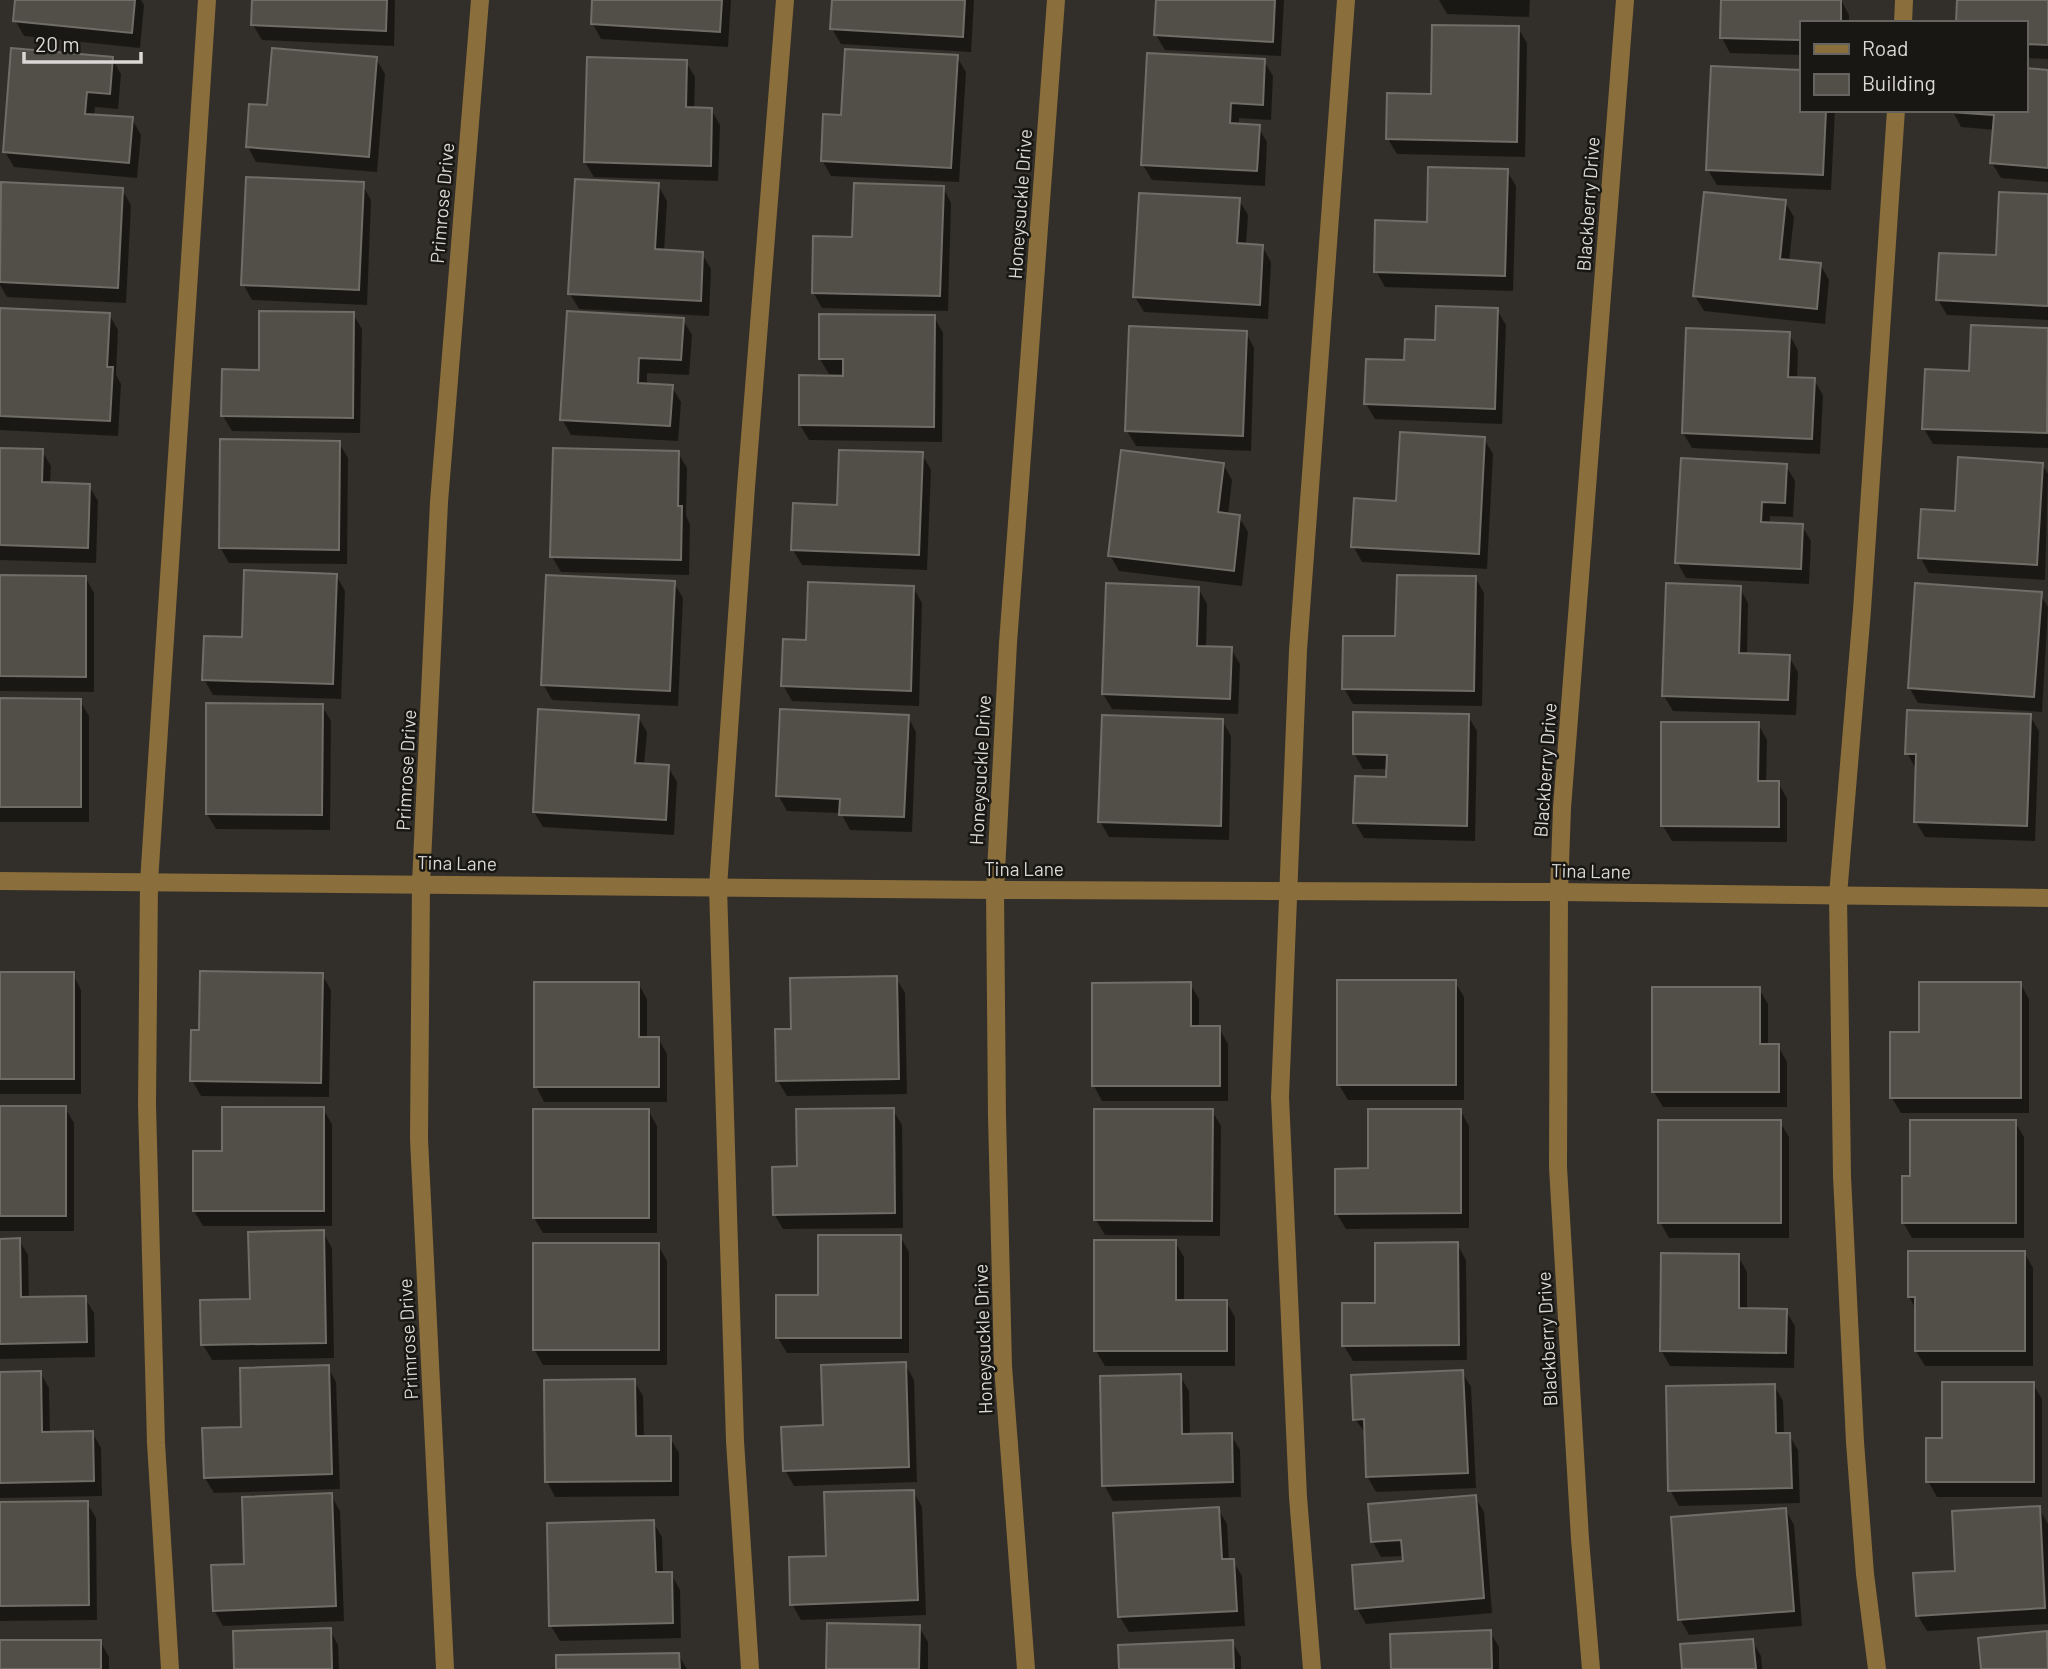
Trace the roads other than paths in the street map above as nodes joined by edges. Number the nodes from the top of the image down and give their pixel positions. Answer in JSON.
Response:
{"nodes":[{"id":1,"x":207,"y":0,"type":"edge"},
{"id":2,"x":480,"y":0,"type":"edge"},
{"id":3,"x":785,"y":0,"type":"edge"},
{"id":4,"x":1056,"y":0,"type":"edge"},
{"id":5,"x":1346,"y":0,"type":"edge"},
{"id":6,"x":1625,"y":0,"type":"edge"},
{"id":7,"x":1904,"y":0,"type":"edge"},
{"id":8,"x":1903,"y":21,"type":"edge"},
{"id":9,"x":1896,"y":112,"type":"edge"},
{"id":10,"x":0,"y":881,"type":"edge"},
{"id":11,"x":149,"y":882,"type":"junction"},
{"id":12,"x":421,"y":883,"type":"junction"},
{"id":13,"x":718,"y":887,"type":"junction"},
{"id":14,"x":995,"y":890,"type":"junction"},
{"id":15,"x":1287,"y":891,"type":"junction"},
{"id":16,"x":1559,"y":892,"type":"junction"},
{"id":17,"x":1838,"y":895,"type":"junction"},
{"id":18,"x":2048,"y":898,"type":"edge"},
{"id":19,"x":170,"y":1669,"type":"edge"},
{"id":20,"x":445,"y":1669,"type":"edge"},
{"id":21,"x":750,"y":1669,"type":"edge"},
{"id":22,"x":1026,"y":1669,"type":"edge"},
{"id":23,"x":1312,"y":1669,"type":"edge"},
{"id":24,"x":1591,"y":1669,"type":"edge"},
{"id":25,"x":1877,"y":1669,"type":"edge"}],
"edges":[{"from":1,"to":11,"type":"street"},
{"from":2,"to":12,"type":"street","name":"Primrose Drive"},
{"from":3,"to":13,"type":"street"},
{"from":4,"to":14,"type":"street","name":"Honeysuckle Drive"},
{"from":5,"to":15,"type":"street"},
{"from":6,"to":16,"type":"street","name":"Blackberry Drive"},
{"from":7,"to":8,"type":"street"},
{"from":9,"to":17,"type":"street"},
{"from":10,"to":11,"type":"street","name":"Tina Lane"},
{"from":11,"to":12,"type":"street","name":"Tina Lane"},
{"from":11,"to":19,"type":"street"},
{"from":12,"to":13,"type":"street","name":"Tina Lane"},
{"from":12,"to":20,"type":"street","name":"Primrose Drive"},
{"from":13,"to":14,"type":"street","name":"Tina Lane"},
{"from":13,"to":21,"type":"street"},
{"from":14,"to":15,"type":"street","name":"Tina Lane"},
{"from":14,"to":22,"type":"street","name":"Honeysuckle Drive"},
{"from":15,"to":16,"type":"street","name":"Tina Lane"},
{"from":15,"to":23,"type":"street"},
{"from":16,"to":17,"type":"street","name":"Tina Lane"},
{"from":16,"to":24,"type":"street","name":"Blackberry Drive"},
{"from":17,"to":18,"type":"street","name":"Tina Lane"},
{"from":17,"to":25,"type":"street"}]}
